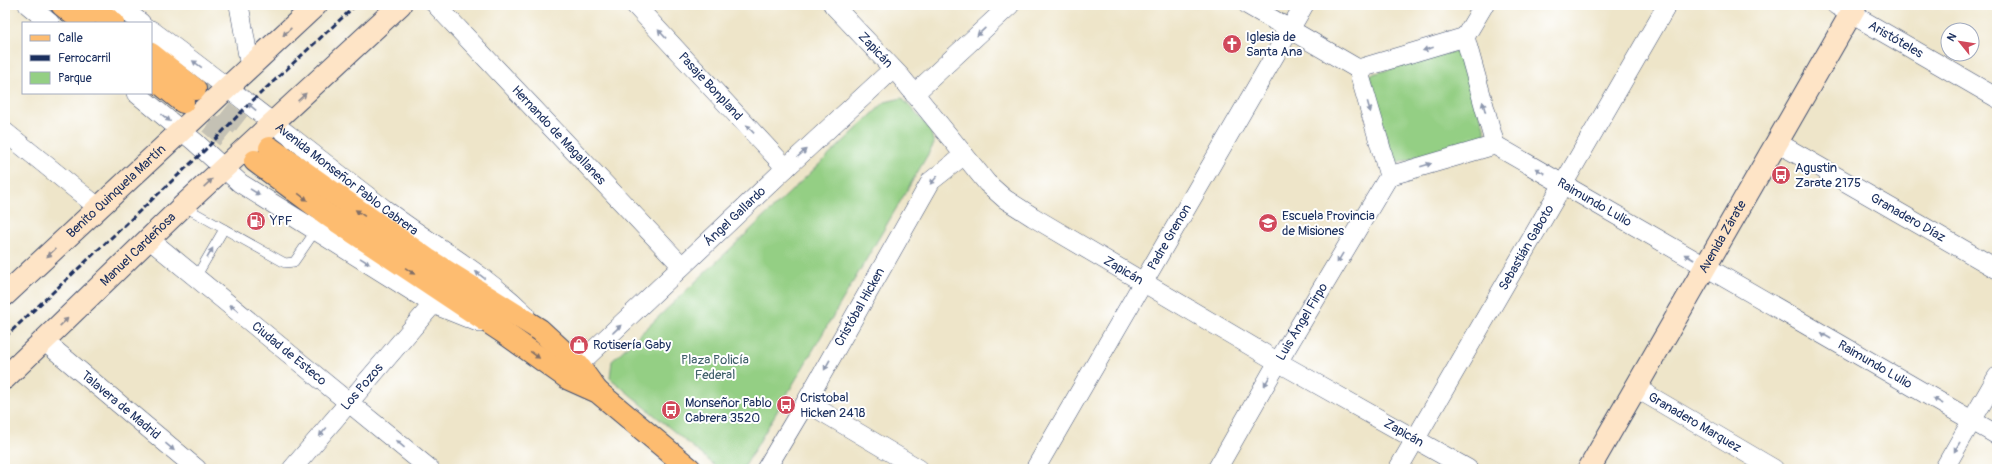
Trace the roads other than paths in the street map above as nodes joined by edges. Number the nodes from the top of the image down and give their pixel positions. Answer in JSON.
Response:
{"nodes":[{"id":1,"x":28,"y":5,"type":"edge"},
{"id":2,"x":62,"y":5,"type":"edge"},
{"id":3,"x":90,"y":5,"type":"edge"},
{"id":4,"x":118,"y":5,"type":"edge"},
{"id":5,"x":238,"y":5,"type":"edge"},
{"id":6,"x":316,"y":5,"type":"edge"},
{"id":7,"x":400,"y":5,"type":"edge"},
{"id":8,"x":436,"y":5,"type":"edge"},
{"id":9,"x":635,"y":5,"type":"edge"},
{"id":10,"x":833,"y":5,"type":"edge"},
{"id":11,"x":1010,"y":5,"type":"edge"},
{"id":12,"x":1248,"y":5,"type":"edge"},
{"id":13,"x":1304,"y":5,"type":"edge"},
{"id":14,"x":1484,"y":5,"type":"edge"},
{"id":15,"x":1667,"y":5,"type":"edge"},
{"id":16,"x":1848,"y":8,"type":"edge"},
{"id":17,"x":49,"y":22,"type":"edge"},
{"id":18,"x":83,"y":22,"type":"edge"},
{"id":19,"x":112,"y":22,"type":"edge"},
{"id":20,"x":140,"y":22,"type":"edge"},
{"id":21,"x":1289,"y":30,"type":"junction"},
{"id":22,"x":152,"y":31,"type":"edge"},
{"id":23,"x":1466,"y":37,"type":"junction"},
{"id":24,"x":152,"y":55,"type":"edge"},
{"id":25,"x":250,"y":67,"type":"junction"},
{"id":26,"x":893,"y":69,"type":"junction"},
{"id":27,"x":1358,"y":69,"type":"junction"},
{"id":28,"x":152,"y":76,"type":"edge"},
{"id":29,"x":228,"y":87,"type":"junction"},
{"id":30,"x":137,"y":94,"type":"edge"},
{"id":31,"x":914,"y":94,"type":"junction"},
{"id":32,"x":1997,"y":98,"type":"edge"},
{"id":33,"x":273,"y":124,"type":"junction"},
{"id":34,"x":182,"y":131,"type":"junction"},
{"id":35,"x":5,"y":132,"type":"edge"},
{"id":36,"x":1778,"y":142,"type":"junction"},
{"id":37,"x":1495,"y":145,"type":"junction"},
{"id":38,"x":964,"y":155,"type":"junction"},
{"id":39,"x":786,"y":168,"type":"junction"},
{"id":40,"x":224,"y":169,"type":"junction"},
{"id":41,"x":1389,"y":176,"type":"junction"},
{"id":42,"x":1564,"y":184,"type":"junction"},
{"id":43,"x":184,"y":206,"type":"junction"},
{"id":44,"x":99,"y":208,"type":"junction"},
{"id":45,"x":224,"y":229,"type":"junction"},
{"id":46,"x":316,"y":230,"type":"junction"},
{"id":47,"x":149,"y":239,"type":"junction"},
{"id":48,"x":682,"y":266,"type":"junction"},
{"id":49,"x":1706,"y":267,"type":"junction"},
{"id":50,"x":1997,"y":270,"type":"edge"},
{"id":51,"x":196,"y":277,"type":"junction"},
{"id":52,"x":1143,"y":282,"type":"junction"},
{"id":53,"x":5,"y":295,"type":"edge"},
{"id":54,"x":432,"y":304,"type":"junction"},
{"id":55,"x":540,"y":330,"type":"junction"},
{"id":56,"x":503,"y":332,"type":"junction"},
{"id":57,"x":44,"y":341,"type":"junction"},
{"id":58,"x":1278,"y":362,"type":"junction"},
{"id":59,"x":578,"y":365,"type":"junction"},
{"id":60,"x":1997,"y":377,"type":"edge"},
{"id":61,"x":5,"y":378,"type":"edge"},
{"id":62,"x":1636,"y":388,"type":"junction"},
{"id":63,"x":598,"y":392,"type":"junction"},
{"id":64,"x":348,"y":402,"type":"junction"},
{"id":65,"x":806,"y":402,"type":"junction"},
{"id":66,"x":1972,"y":420,"type":"junction"},
{"id":67,"x":1997,"y":435,"type":"edge"},
{"id":68,"x":1415,"y":438,"type":"junction"},
{"id":69,"x":197,"y":469,"type":"edge"},
{"id":70,"x":292,"y":469,"type":"edge"},
{"id":71,"x":430,"y":469,"type":"edge"},
{"id":72,"x":690,"y":469,"type":"edge"},
{"id":73,"x":766,"y":469,"type":"edge"},
{"id":74,"x":919,"y":469,"type":"edge"},
{"id":75,"x":1035,"y":469,"type":"edge"},
{"id":76,"x":1217,"y":469,"type":"edge"},
{"id":77,"x":1398,"y":469,"type":"edge"},
{"id":78,"x":1468,"y":469,"type":"edge"},
{"id":79,"x":1589,"y":469,"type":"edge"},
{"id":80,"x":1774,"y":469,"type":"edge"},
{"id":81,"x":1944,"y":469,"type":"edge"}],
"edges":[{"from":1,"to":17,"type":"street"},
{"from":2,"to":18,"type":"main road"},
{"from":3,"to":19,"type":"main road"},
{"from":4,"to":20,"type":"street"},
{"from":5,"to":25,"type":"street"},
{"from":6,"to":25,"type":"main road","name":"Benito Quinquela Martín","one_way":true},
{"from":33,"to":7,"type":"main road","name":"Manuel Cardeñosa","one_way":true},
{"from":8,"to":48,"type":"street","name":"Hernando de Magallanes"},
{"from":39,"to":9,"type":"street","name":"Pasaje Bonpland","one_way":true},
{"from":10,"to":26,"type":"street","name":"Zapicán"},
{"from":11,"to":31,"type":"street","one_way":true},
{"from":12,"to":21,"type":"street"},
{"from":13,"to":21,"type":"street","name":"Padre Grenon"},
{"from":14,"to":23,"type":"street"},
{"from":15,"to":42,"type":"street","name":"Sebastián Gaboto"},
{"from":16,"to":32,"type":"street","name":"Aristóteles"},
{"from":16,"to":36,"type":"main road","name":"Avenida Zárate"},
{"from":21,"to":27,"type":"street"},
{"from":21,"to":52,"type":"street","name":"Padre Grenon"},
{"from":29,"to":22,"type":"street","name":"Avenida Monseñor Pablo Cabrera","one_way":true},
{"from":23,"to":27,"type":"street","one_way":true},
{"from":37,"to":23,"type":"street","one_way":true},
{"from":24,"to":28,"type":"main road"},
{"from":25,"to":29,"type":"main road","name":"Benito Quinquela Martín"},
{"from":26,"to":31,"type":"street","name":"Zapicán"},
{"from":39,"to":26,"type":"street","name":"Ángel Gallardo","one_way":true},
{"from":27,"to":41,"type":"street","one_way":true},
{"from":33,"to":29,"type":"street","name":"Avenida Monseñor Pablo Cabrera","one_way":true},
{"from":29,"to":34,"type":"main road","name":"Benito Quinquela Martín"},
{"from":30,"to":34,"type":"street","name":"Avenida Monseñor Pablo Cabrera","one_way":true},
{"from":31,"to":38,"type":"street","name":"Zapicán"},
{"from":33,"to":40,"type":"main road","name":"Manuel Cardeñosa"},
{"from":55,"to":33,"type":"street","name":"Avenida Monseñor Pablo Cabrera","one_way":true},
{"from":34,"to":40,"type":"street","name":"Avenida Monseñor Pablo Cabrera"},
{"from":34,"to":44,"type":"main road","name":"Benito Quinquela Martín"},
{"from":35,"to":44,"type":"street"},
{"from":36,"to":49,"type":"main road","name":"Avenida Zárate"},
{"from":36,"to":50,"type":"street","name":"Granadero Díaz"},
{"from":41,"to":37,"type":"street","one_way":true},
{"from":42,"to":37,"type":"street","name":"Raimundo Lulio","one_way":true},
{"from":38,"to":52,"type":"street","name":"Zapicán"},
{"from":38,"to":65,"type":"street","name":"Cristóbal Hicken","one_way":true},
{"from":39,"to":48,"type":"street","name":"Ángel Gallardo"},
{"from":43,"to":40,"type":"main road","name":"Manuel Cardeñosa","one_way":true},
{"from":40,"to":46,"type":"street","name":"Avenida Monseñor Pablo Cabrera","one_way":true},
{"from":41,"to":58,"type":"street","name":"Luis Ángel Firpo","one_way":true},
{"from":49,"to":42,"type":"street","name":"Raimundo Lulio","one_way":true},
{"from":42,"to":68,"type":"street","name":"Sebastián Gaboto"},
{"from":43,"to":45,"type":"lane"},
{"from":43,"to":47,"type":"main road","name":"Manuel Cardeñosa"},
{"from":44,"to":53,"type":"main road","name":"Benito Quinquela Martín","one_way":true},
{"from":45,"to":46,"type":"lane"},
{"from":51,"to":45,"type":"lane","one_way":true},
{"from":46,"to":54,"type":"street","name":"Avenida Monseñor Pablo Cabrera","one_way":true},
{"from":47,"to":51,"type":"street","name":"Ciudad de Esteco"},
{"from":57,"to":47,"type":"main road","name":"Manuel Cardeñosa","one_way":true},
{"from":59,"to":48,"type":"street","name":"Ángel Gallardo","one_way":true},
{"from":49,"to":62,"type":"main road","name":"Avenida Zárate"},
{"from":66,"to":49,"type":"street","name":"Raimundo Lulio","one_way":true},
{"from":64,"to":51,"type":"street","name":"Ciudad de Esteco","one_way":true},
{"from":52,"to":58,"type":"street","name":"Zapicán"},
{"from":52,"to":75,"type":"street","name":"Padre Grenon"},
{"from":54,"to":56,"type":"street","name":"Avenida Monseñor Pablo Cabrera"},
{"from":54,"to":64,"type":"street","name":"Los Pozos"},
{"from":55,"to":56,"type":"main road","name":"Avenida Monseñor Pablo Cabrera","one_way":true},
{"from":55,"to":59,"type":"main road","name":"Avenida Monseñor Pablo Cabrera"},
{"from":56,"to":63,"type":"main road","name":"Avenida Monseñor Pablo Cabrera","one_way":true},
{"from":57,"to":61,"type":"main road","name":"Manuel Cardeñosa"},
{"from":57,"to":69,"type":"street","name":"Talavera de Madrid","one_way":true},
{"from":58,"to":68,"type":"street","name":"Zapicán"},
{"from":58,"to":76,"type":"street","name":"Luis Ángel Firpo","one_way":true},
{"from":59,"to":63,"type":"main road","name":"Avenida Monseñor Pablo Cabrera"},
{"from":60,"to":66,"type":"street"},
{"from":62,"to":79,"type":"main road","name":"Avenida Zárate"},
{"from":62,"to":80,"type":"street","name":"Granadero Marquez"},
{"from":63,"to":72,"type":"main road","name":"Avenida Monseñor Pablo Cabrera"},
{"from":64,"to":70,"type":"street","name":"Los Pozos","one_way":true},
{"from":71,"to":64,"type":"street","name":"Ciudad de Esteco","one_way":true},
{"from":65,"to":73,"type":"street","name":"Cristóbal Hicken"},
{"from":65,"to":74,"type":"street"},
{"from":66,"to":67,"type":"street","name":"Raimundo Lulio"},
{"from":66,"to":81,"type":"street","one_way":true},
{"from":68,"to":77,"type":"street","name":"Sebastián Gaboto"},
{"from":68,"to":78,"type":"street","name":"Zapicán"}]}
